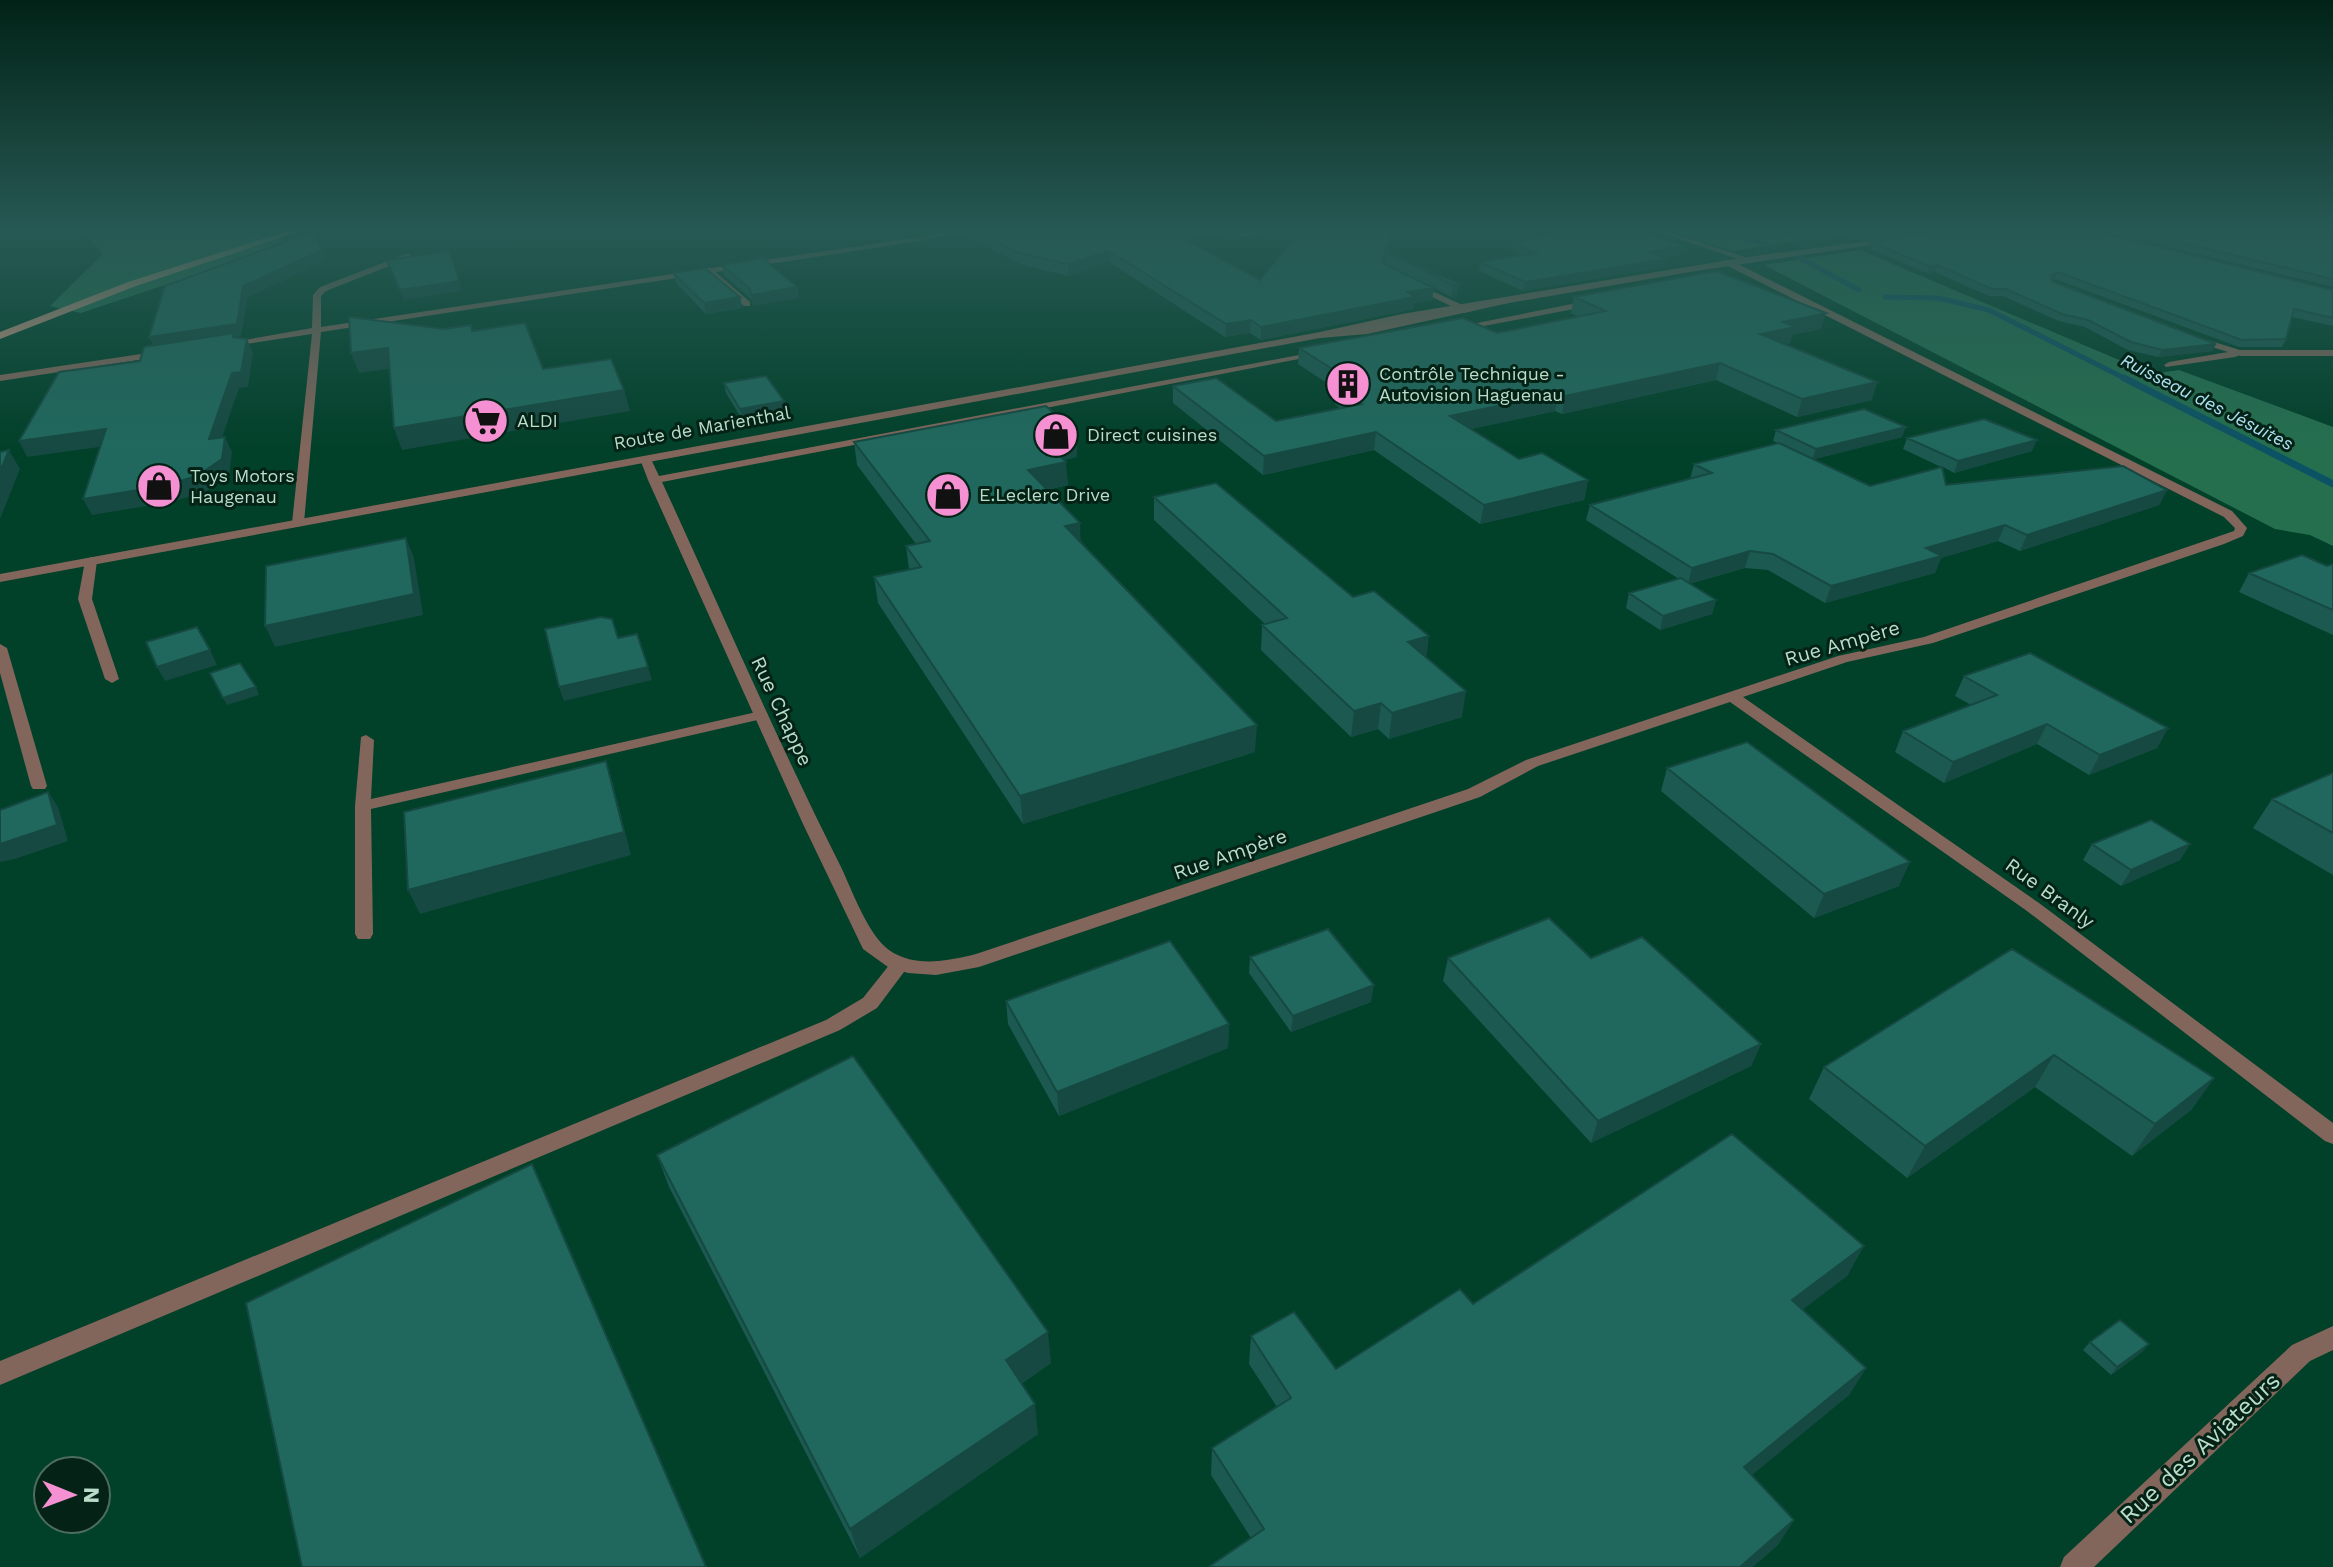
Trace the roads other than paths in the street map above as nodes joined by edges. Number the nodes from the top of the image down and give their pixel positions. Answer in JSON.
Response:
{"nodes":[{"id":1,"x":78,"y":305,"type":"edge"},
{"id":2,"x":317,"y":305,"type":"edge"},
{"id":3,"x":479,"y":305,"type":"edge"},
{"id":4,"x":1456,"y":305,"type":"edge"},
{"id":5,"x":1487,"y":305,"type":"edge"},
{"id":6,"x":1582,"y":305,"type":"edge"},
{"id":7,"x":1814,"y":305,"type":"edge"},
{"id":8,"x":1464,"y":309,"type":"junction"},
{"id":9,"x":317,"y":330,"type":"junction"},
{"id":10,"x":1448,"y":330,"type":"edge"},
{"id":11,"x":0,"y":336,"type":"edge"},
{"id":12,"x":2191,"y":338,"type":"edge"},
{"id":13,"x":211,"y":346,"type":"edge"},
{"id":14,"x":166,"y":353,"type":"edge"},
{"id":15,"x":1326,"y":353,"type":"edge"},
{"id":16,"x":2240,"y":353,"type":"junction"},
{"id":17,"x":2333,"y":353,"type":"edge"},
{"id":18,"x":2169,"y":365,"type":"dead end"},
{"id":19,"x":0,"y":378,"type":"edge"},
{"id":20,"x":646,"y":459,"type":"junction"},
{"id":21,"x":654,"y":480,"type":"junction"},
{"id":22,"x":298,"y":523,"type":"junction"},
{"id":23,"x":91,"y":561,"type":"junction"},
{"id":24,"x":0,"y":578,"type":"edge"},
{"id":25,"x":0,"y":648,"type":"edge"},
{"id":26,"x":112,"y":679,"type":"dead end"},
{"id":27,"x":1733,"y":697,"type":"junction"},
{"id":28,"x":761,"y":715,"type":"junction"},
{"id":29,"x":366,"y":740,"type":"dead end"},
{"id":30,"x":39,"y":786,"type":"dead end"},
{"id":31,"x":363,"y":806,"type":"junction"},
{"id":32,"x":364,"y":934,"type":"dead end"},
{"id":33,"x":901,"y":964,"type":"junction"},
{"id":34,"x":2333,"y":1135,"type":"edge"},
{"id":35,"x":2333,"y":1338,"type":"edge"},
{"id":36,"x":0,"y":1373,"type":"edge"},
{"id":37,"x":2074,"y":1567,"type":"edge"}],
"edges":[{"from":1,"to":11,"type":"main road"},
{"from":2,"to":9,"type":"street"},
{"from":3,"to":9,"type":"street"},
{"from":4,"to":8,"type":"street"},
{"from":5,"to":8,"type":"street","name":"Route de Marienthal"},
{"from":6,"to":10,"type":"street"},
{"from":7,"to":27,"type":"street","name":"Rue Ampère"},
{"from":8,"to":20,"type":"street","name":"Route de Marienthal"},
{"from":9,"to":13,"type":"street"},
{"from":9,"to":22,"type":"street"},
{"from":12,"to":16,"type":"street"},
{"from":14,"to":19,"type":"street"},
{"from":15,"to":21,"type":"street","name":"Route de Marienthal"},
{"from":16,"to":17,"type":"street"},
{"from":16,"to":18,"type":"street"},
{"from":20,"to":21,"type":"street","name":"Rue Chappe"},
{"from":20,"to":22,"type":"street","name":"Route de Marienthal"},
{"from":21,"to":28,"type":"street","name":"Rue Chappe"},
{"from":22,"to":23,"type":"street","name":"Route de Marienthal"},
{"from":23,"to":24,"type":"street","name":"Route de Marienthal"},
{"from":23,"to":26,"type":"street"},
{"from":25,"to":30,"type":"street"},
{"from":27,"to":33,"type":"street","name":"Rue Ampère"},
{"from":27,"to":34,"type":"street","name":"Rue Branly"},
{"from":28,"to":31,"type":"street"},
{"from":28,"to":33,"type":"street","name":"Rue Chappe"},
{"from":29,"to":31,"type":"street"},
{"from":31,"to":32,"type":"street"},
{"from":33,"to":36,"type":"street"},
{"from":35,"to":37,"type":"street","name":"Rue des Aviateurs"}]}
